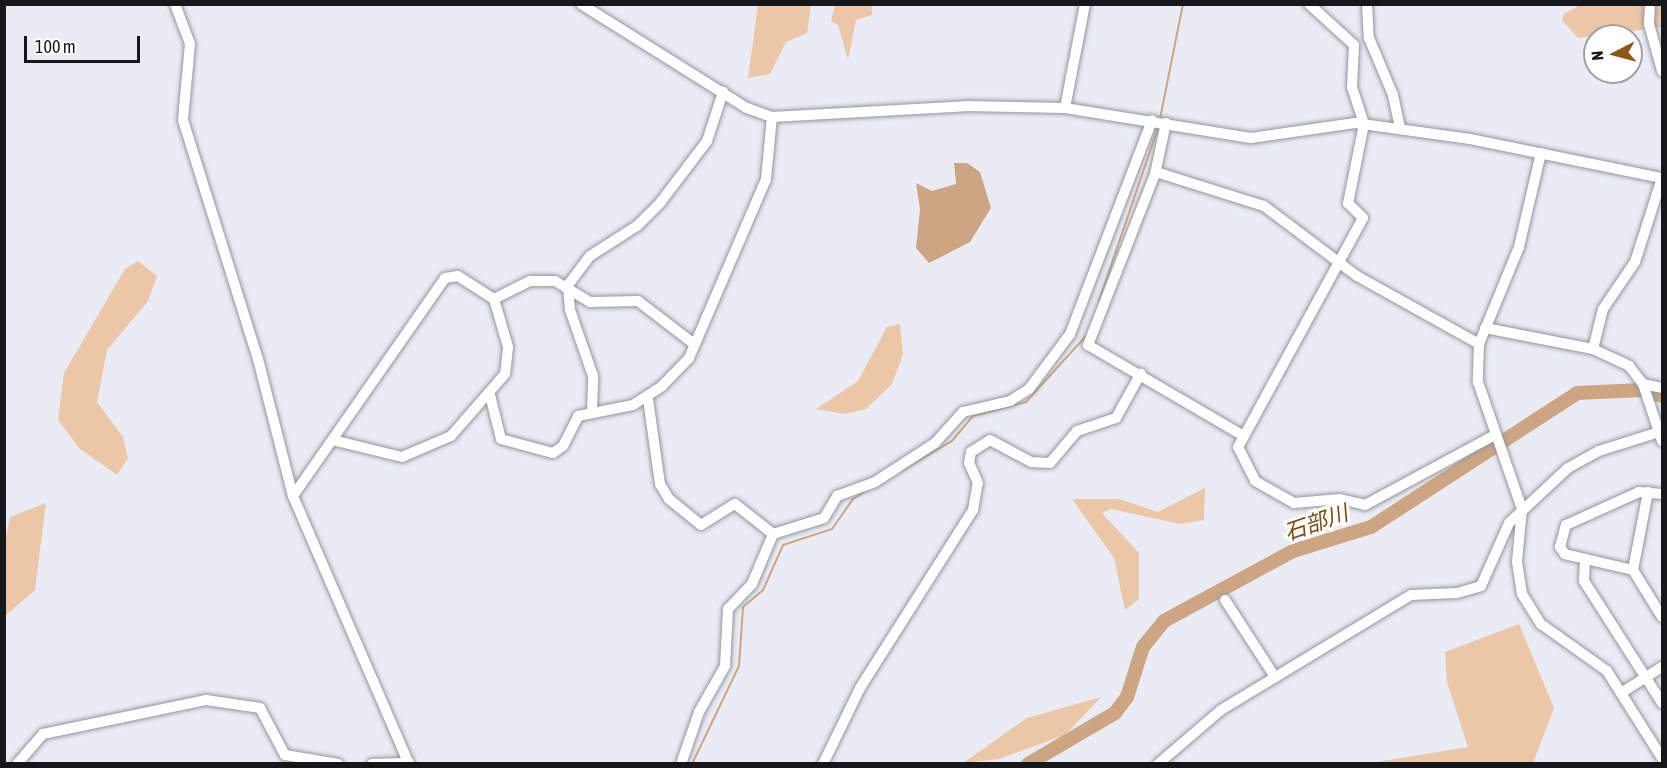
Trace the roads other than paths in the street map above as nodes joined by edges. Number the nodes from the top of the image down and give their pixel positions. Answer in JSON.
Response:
{"nodes":[{"id":1,"x":175,"y":4,"type":"edge"},
{"id":2,"x":581,"y":4,"type":"edge"},
{"id":3,"x":1085,"y":4,"type":"edge"},
{"id":4,"x":1309,"y":4,"type":"edge"},
{"id":5,"x":1367,"y":4,"type":"edge"},
{"id":6,"x":1650,"y":4,"type":"edge"},
{"id":7,"x":1662,"y":71,"type":"edge"},
{"id":8,"x":723,"y":92,"type":"junction"},
{"id":9,"x":1065,"y":108,"type":"junction"},
{"id":10,"x":772,"y":117,"type":"junction"},
{"id":11,"x":1152,"y":120,"type":"junction"},
{"id":12,"x":1166,"y":123,"type":"junction"},
{"id":13,"x":1364,"y":124,"type":"junction"},
{"id":14,"x":1400,"y":129,"type":"junction"},
{"id":15,"x":1541,"y":153,"type":"junction"},
{"id":16,"x":1156,"y":172,"type":"junction"},
{"id":17,"x":1662,"y":178,"type":"edge"},
{"id":18,"x":1341,"y":264,"type":"junction"},
{"id":19,"x":568,"y":285,"type":"junction"},
{"id":20,"x":494,"y":299,"type":"junction"},
{"id":21,"x":1485,"y":328,"type":"junction"},
{"id":22,"x":693,"y":343,"type":"junction"},
{"id":23,"x":1479,"y":344,"type":"junction"},
{"id":24,"x":1593,"y":349,"type":"junction"},
{"id":25,"x":1141,"y":374,"type":"junction"},
{"id":26,"x":1662,"y":388,"type":"edge"},
{"id":27,"x":1645,"y":389,"type":"junction"},
{"id":28,"x":490,"y":395,"type":"junction"},
{"id":29,"x":648,"y":399,"type":"junction"},
{"id":30,"x":591,"y":412,"type":"junction"},
{"id":31,"x":1242,"y":435,"type":"junction"},
{"id":32,"x":1495,"y":435,"type":"junction"},
{"id":33,"x":1661,"y":436,"type":"edge"},
{"id":34,"x":333,"y":440,"type":"junction"},
{"id":35,"x":1648,"y":492,"type":"junction"},
{"id":36,"x":1662,"y":494,"type":"edge"},
{"id":37,"x":293,"y":496,"type":"junction"},
{"id":38,"x":1522,"y":509,"type":"junction"},
{"id":39,"x":773,"y":534,"type":"junction"},
{"id":40,"x":1585,"y":561,"type":"junction"},
{"id":41,"x":1633,"y":570,"type":"junction"},
{"id":42,"x":1225,"y":600,"type":"dead end"},
{"id":43,"x":1662,"y":616,"type":"edge"},
{"id":44,"x":1662,"y":667,"type":"edge"},
{"id":45,"x":1275,"y":677,"type":"junction"},
{"id":46,"x":1646,"y":677,"type":"junction"},
{"id":47,"x":1621,"y":693,"type":"junction"},
{"id":48,"x":1662,"y":703,"type":"edge"},
{"id":49,"x":1662,"y":758,"type":"edge"},
{"id":50,"x":409,"y":763,"type":"edge"},
{"id":51,"x":17,"y":764,"type":"edge"},
{"id":52,"x":338,"y":764,"type":"edge"},
{"id":53,"x":372,"y":764,"type":"edge"},
{"id":54,"x":681,"y":764,"type":"edge"},
{"id":55,"x":823,"y":764,"type":"edge"},
{"id":56,"x":1158,"y":764,"type":"edge"}],
"edges":[{"from":1,"to":37,"type":"street"},
{"from":2,"to":8,"type":"street"},
{"from":3,"to":9,"type":"street"},
{"from":4,"to":13,"type":"street"},
{"from":5,"to":14,"type":"street"},
{"from":6,"to":7,"type":"street"},
{"from":8,"to":10,"type":"street"},
{"from":8,"to":19,"type":"street"},
{"from":9,"to":10,"type":"street"},
{"from":9,"to":11,"type":"street"},
{"from":10,"to":22,"type":"street"},
{"from":11,"to":12,"type":"street"},
{"from":11,"to":39,"type":"street"},
{"from":12,"to":13,"type":"street"},
{"from":12,"to":16,"type":"street"},
{"from":13,"to":14,"type":"street"},
{"from":13,"to":18,"type":"street"},
{"from":14,"to":15,"type":"street"},
{"from":15,"to":17,"type":"street"},
{"from":15,"to":21,"type":"street"},
{"from":16,"to":18,"type":"street"},
{"from":16,"to":25,"type":"street"},
{"from":17,"to":24,"type":"street"},
{"from":18,"to":23,"type":"street"},
{"from":18,"to":31,"type":"street"},
{"from":19,"to":20,"type":"street"},
{"from":19,"to":22,"type":"street"},
{"from":19,"to":30,"type":"street"},
{"from":20,"to":28,"type":"street"},
{"from":20,"to":34,"type":"street"},
{"from":21,"to":23,"type":"street"},
{"from":21,"to":24,"type":"street"},
{"from":22,"to":29,"type":"street"},
{"from":23,"to":32,"type":"street"},
{"from":24,"to":27,"type":"street"},
{"from":25,"to":31,"type":"street"},
{"from":25,"to":55,"type":"street"},
{"from":26,"to":27,"type":"street"},
{"from":27,"to":33,"type":"street"},
{"from":28,"to":30,"type":"street"},
{"from":28,"to":34,"type":"street"},
{"from":29,"to":30,"type":"street"},
{"from":29,"to":39,"type":"street"},
{"from":31,"to":32,"type":"street"},
{"from":32,"to":38,"type":"street"},
{"from":33,"to":38,"type":"street"},
{"from":34,"to":37,"type":"street"},
{"from":35,"to":36,"type":"street"},
{"from":35,"to":40,"type":"street"},
{"from":35,"to":41,"type":"street"},
{"from":37,"to":50,"type":"street"},
{"from":38,"to":45,"type":"street"},
{"from":38,"to":47,"type":"street"},
{"from":39,"to":54,"type":"street"},
{"from":40,"to":41,"type":"street"},
{"from":40,"to":46,"type":"street"},
{"from":41,"to":43,"type":"street"},
{"from":42,"to":45,"type":"street"},
{"from":44,"to":46,"type":"street"},
{"from":45,"to":56,"type":"street"},
{"from":46,"to":47,"type":"street"},
{"from":46,"to":48,"type":"street"},
{"from":47,"to":49,"type":"street"},
{"from":50,"to":53,"type":"street"},
{"from":51,"to":52,"type":"street"}]}
